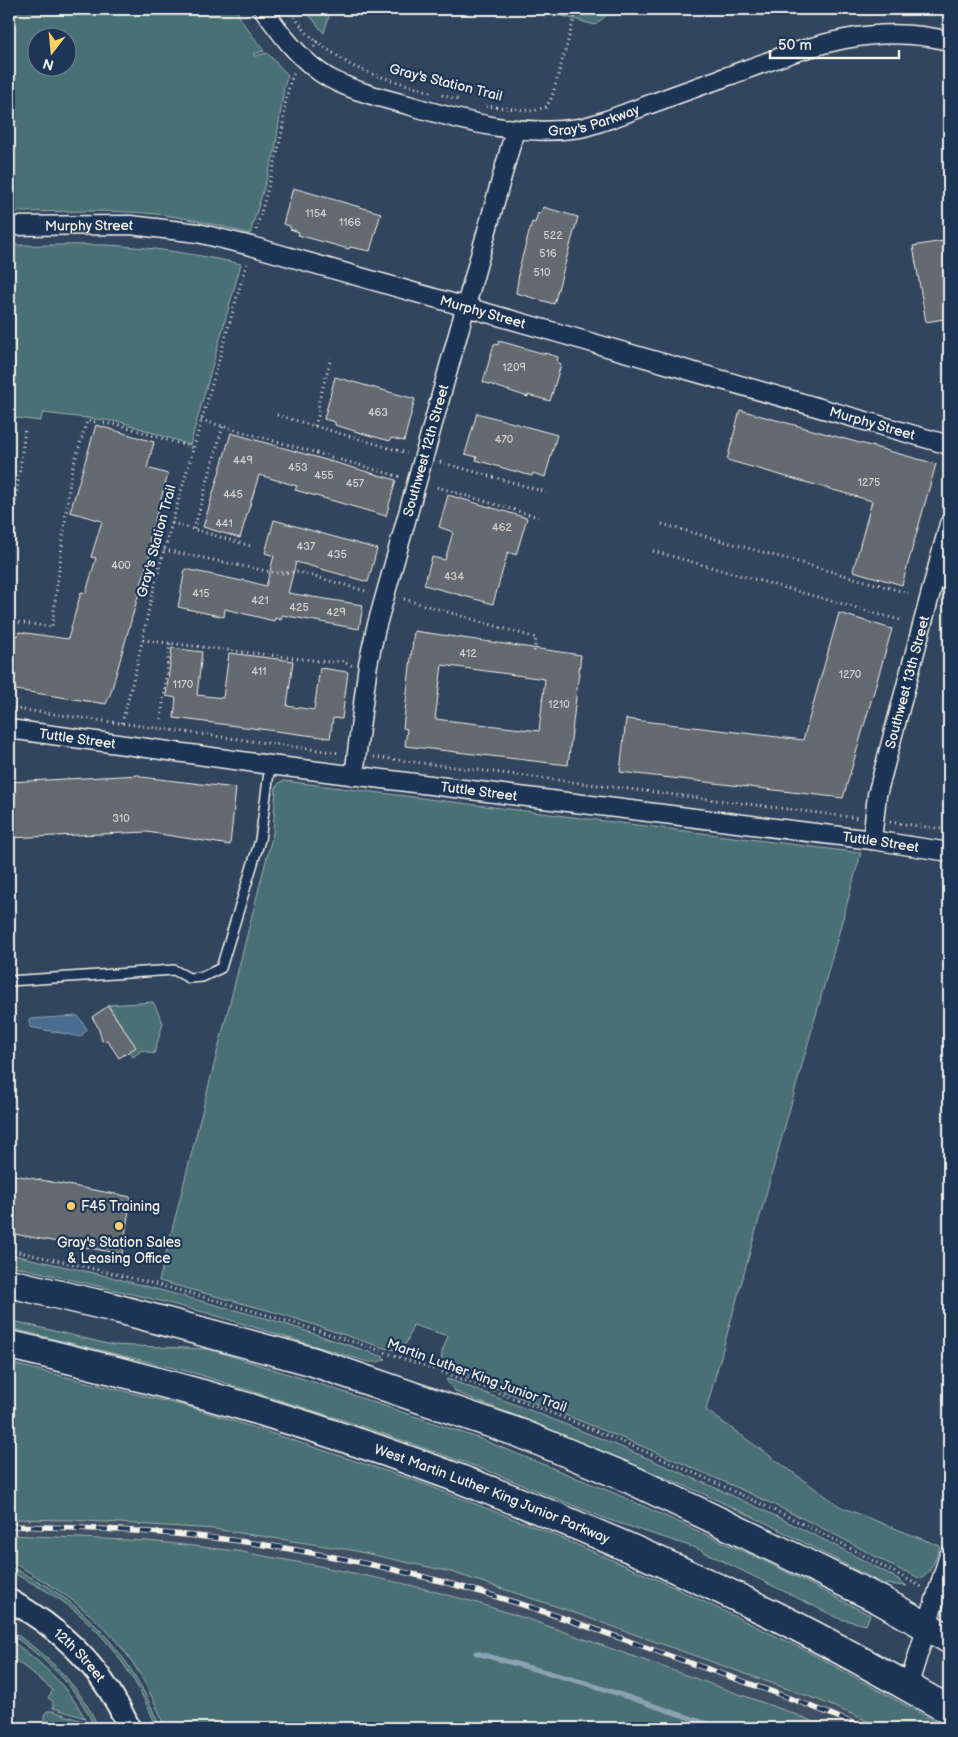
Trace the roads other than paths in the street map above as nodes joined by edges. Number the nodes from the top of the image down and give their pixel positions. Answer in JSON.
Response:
{"nodes":[{"id":1,"x":263,"y":9,"type":"edge"},
{"id":2,"x":949,"y":41,"type":"edge"},
{"id":3,"x":515,"y":130,"type":"junction"},
{"id":4,"x":9,"y":226,"type":"edge"},
{"id":5,"x":466,"y":307,"type":"junction"},
{"id":6,"x":949,"y":445,"type":"edge"},
{"id":7,"x":949,"y":524,"type":"edge"},
{"id":8,"x":9,"y":729,"type":"edge"},
{"id":9,"x":270,"y":765,"type":"junction"},
{"id":10,"x":354,"y":776,"type":"junction"},
{"id":11,"x":872,"y":840,"type":"junction"},
{"id":12,"x":949,"y":852,"type":"edge"},
{"id":13,"x":9,"y":981,"type":"edge"},
{"id":14,"x":9,"y":1283,"type":"edge"},
{"id":15,"x":9,"y":1345,"type":"edge"},
{"id":16,"x":949,"y":1555,"type":"edge"},
{"id":17,"x":9,"y":1600,"type":"edge"},
{"id":18,"x":939,"y":1633,"type":"edge"},
{"id":19,"x":908,"y":1687,"type":"junction"},
{"id":20,"x":949,"y":1710,"type":"edge"},
{"id":21,"x":129,"y":1728,"type":"edge"}],
"edges":[{"from":1,"to":3,"type":"street","name":"Gray's Parkway"},
{"from":2,"to":3,"type":"street","name":"Gray's Parkway"},
{"from":3,"to":5,"type":"street","name":"Southwest 12th Street"},
{"from":4,"to":5,"type":"street","name":"Murphy Street"},
{"from":5,"to":6,"type":"street","name":"Murphy Street"},
{"from":5,"to":10,"type":"street","name":"Southwest 12th Street"},
{"from":7,"to":11,"type":"street","name":"Southwest 13th Street"},
{"from":8,"to":9,"type":"street","name":"Tuttle Street"},
{"from":9,"to":10,"type":"street","name":"Tuttle Street"},
{"from":9,"to":13,"type":"lane"},
{"from":10,"to":11,"type":"street","name":"Tuttle Street"},
{"from":11,"to":12,"type":"street","name":"Tuttle Street"},
{"from":14,"to":18,"type":"main road"},
{"from":15,"to":19,"type":"main road","name":"West Martin Luther King Junior Parkway"},
{"from":16,"to":18,"type":"street"},
{"from":17,"to":21,"type":"street","name":"12th Street"},
{"from":18,"to":19,"type":"street"},
{"from":19,"to":20,"type":"main road","name":"West Martin Luther King Junior Parkway"}]}
